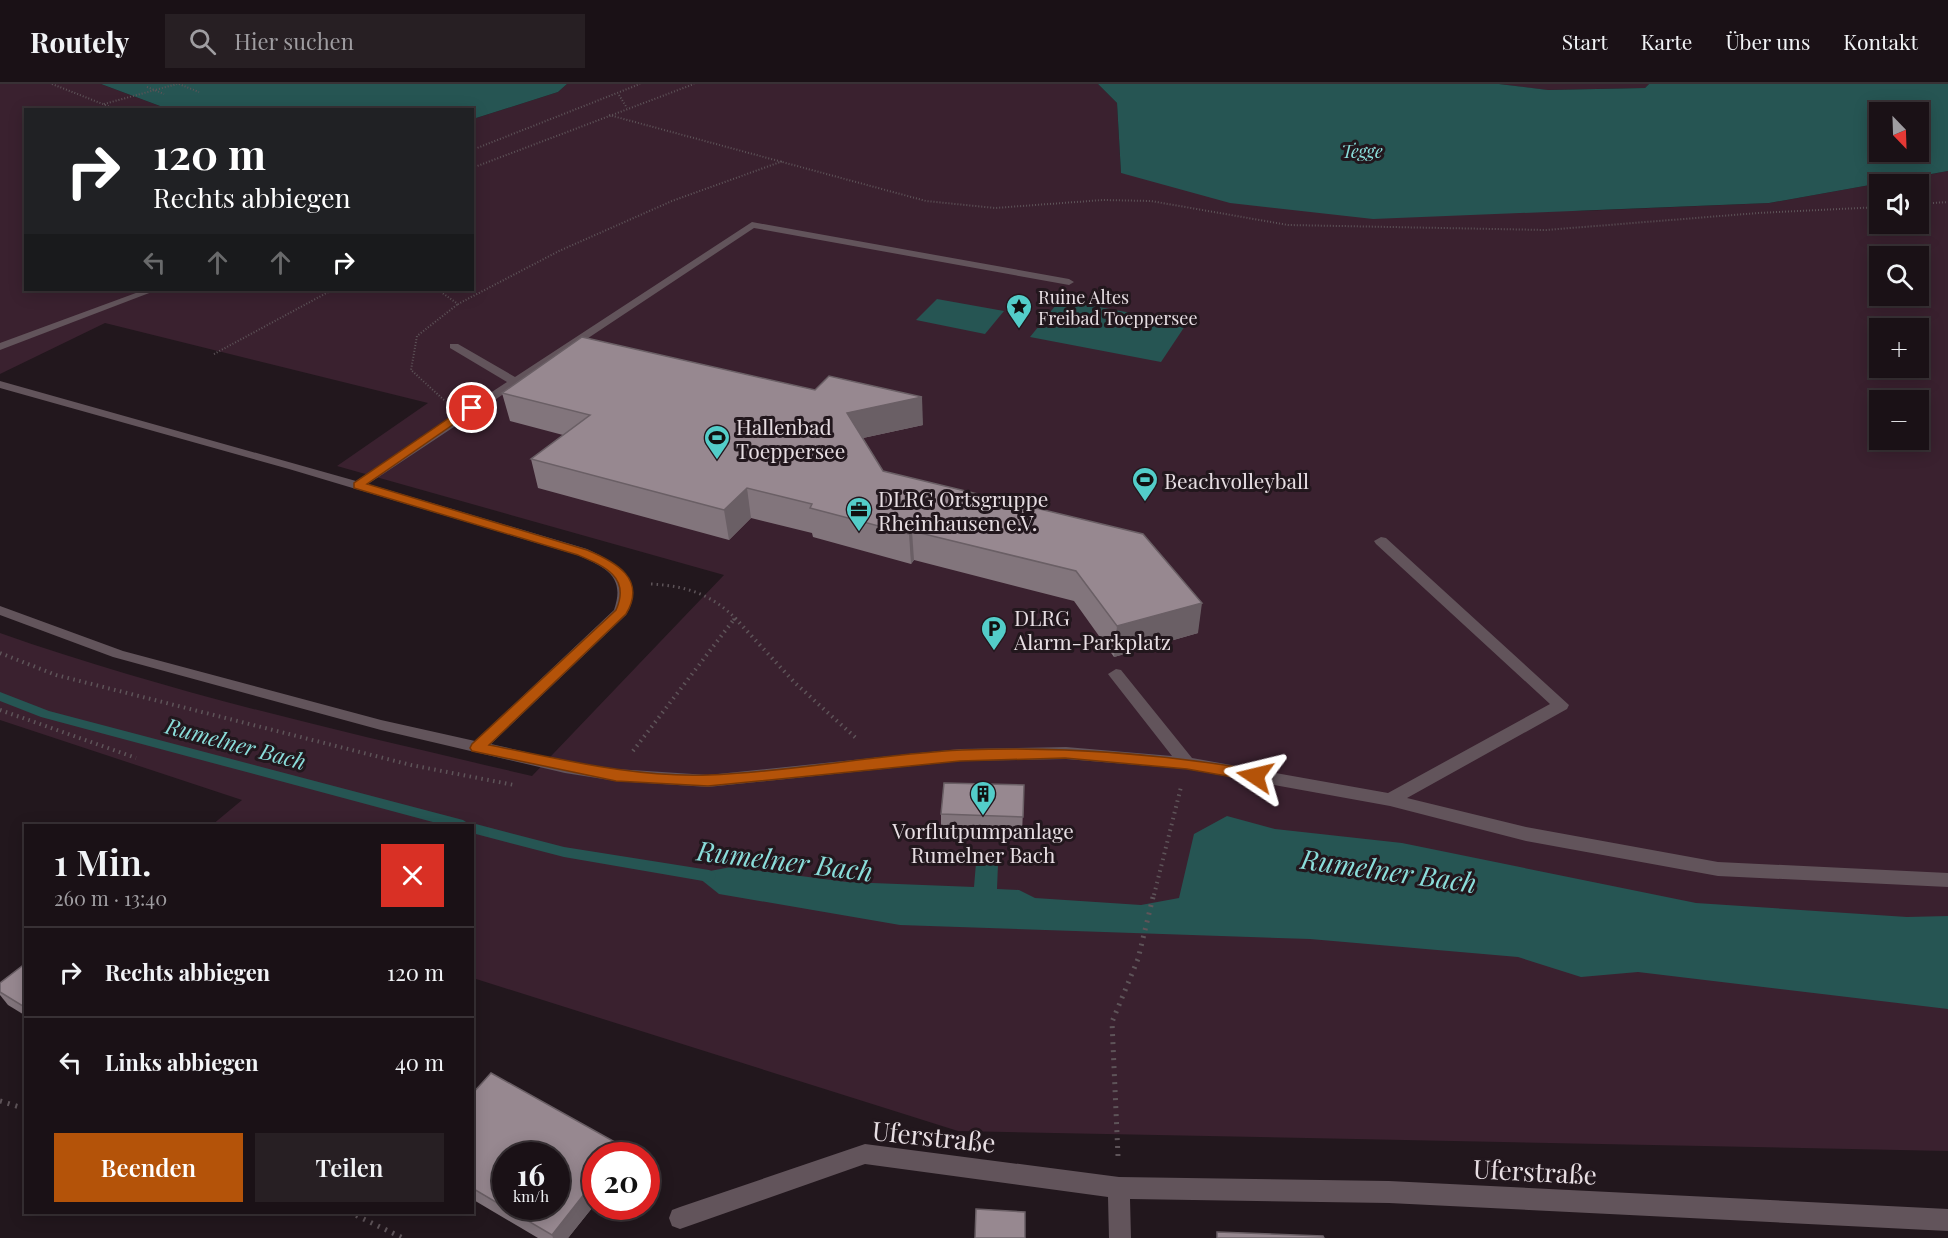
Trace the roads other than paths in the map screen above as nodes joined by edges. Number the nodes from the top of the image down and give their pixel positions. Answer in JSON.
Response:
{"nodes":[{"id":1,"x":1069,"y":282,"type":"dead end"},
{"id":2,"x":149,"y":291,"type":"edge"},
{"id":3,"x":454,"y":346,"type":"dead end"},
{"id":4,"x":0,"y":347,"type":"edge"},
{"id":5,"x":514,"y":381,"type":"junction"},
{"id":6,"x":0,"y":384,"type":"edge"},
{"id":7,"x":358,"y":485,"type":"junction"},
{"id":8,"x":1381,"y":541,"type":"dead end"},
{"id":9,"x":0,"y":610,"type":"edge"},
{"id":10,"x":1116,"y":674,"type":"dead end"},
{"id":11,"x":477,"y":748,"type":"junction"},
{"id":12,"x":1187,"y":763,"type":"junction"},
{"id":13,"x":1390,"y":800,"type":"junction"},
{"id":14,"x":1948,"y":880,"type":"edge"},
{"id":15,"x":1119,"y":1188,"type":"junction"},
{"id":16,"x":680,"y":1218,"type":"dead end"},
{"id":17,"x":1945,"y":1225,"type":"edge"},
{"id":18,"x":1120,"y":1238,"type":"edge"}],
"edges":[{"from":1,"to":5,"type":"street"},
{"from":2,"to":4,"type":"street"},
{"from":3,"to":5,"type":"street"},
{"from":5,"to":7,"type":"street"},
{"from":6,"to":7,"type":"street"},
{"from":7,"to":11,"type":"street"},
{"from":8,"to":13,"type":"street"},
{"from":9,"to":11,"type":"street"},
{"from":10,"to":12,"type":"street"},
{"from":11,"to":12,"type":"street"},
{"from":12,"to":13,"type":"street"},
{"from":13,"to":14,"type":"street"},
{"from":15,"to":16,"type":"street","name":"Uferstraße"},
{"from":15,"to":17,"type":"street","name":"Uferstraße"},
{"from":15,"to":18,"type":"street"}]}
